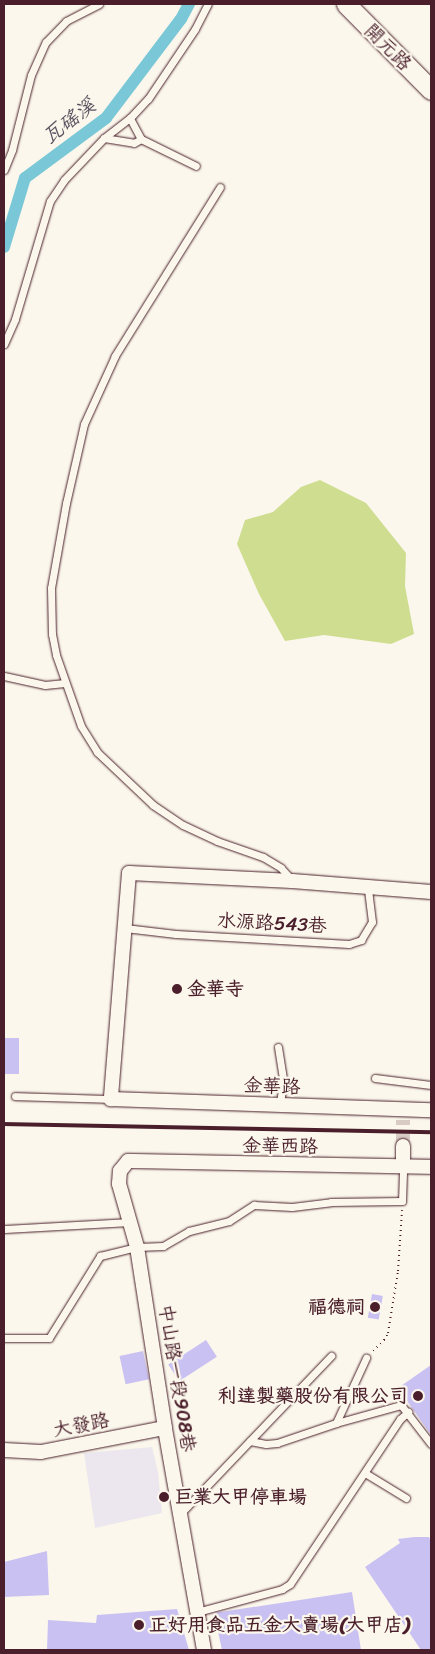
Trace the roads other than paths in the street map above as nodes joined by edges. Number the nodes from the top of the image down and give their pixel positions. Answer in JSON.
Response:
{"nodes":[{"id":1,"x":99,"y":4,"type":"edge"},
{"id":2,"x":208,"y":4,"type":"edge"},
{"id":3,"x":346,"y":4,"type":"edge"},
{"id":4,"x":431,"y":90,"type":"edge"},
{"id":5,"x":130,"y":118,"type":"junction"},
{"id":6,"x":104,"y":138,"type":"junction"},
{"id":7,"x":141,"y":139,"type":"junction"},
{"id":8,"x":196,"y":166,"type":"dead end"},
{"id":9,"x":4,"y":170,"type":"edge"},
{"id":10,"x":220,"y":187,"type":"dead end"},
{"id":11,"x":4,"y":344,"type":"edge"},
{"id":12,"x":4,"y":676,"type":"edge"},
{"id":13,"x":65,"y":683,"type":"junction"},
{"id":14,"x":292,"y":881,"type":"junction"},
{"id":15,"x":368,"y":888,"type":"junction"},
{"id":16,"x":431,"y":892,"type":"edge"},
{"id":17,"x":125,"y":928,"type":"junction"},
{"id":18,"x":278,"y":1047,"type":"dead end"},
{"id":19,"x":375,"y":1078,"type":"dead end"},
{"id":20,"x":431,"y":1085,"type":"edge"},
{"id":21,"x":15,"y":1096,"type":"dead end"},
{"id":22,"x":111,"y":1099,"type":"junction"},
{"id":23,"x":280,"y":1105,"type":"junction"},
{"id":24,"x":431,"y":1110,"type":"edge"},
{"id":25,"x":403,"y":1146,"type":"tunnel mouth"},
{"id":26,"x":128,"y":1162,"type":"joint"},
{"id":27,"x":403,"y":1167,"type":"junction"},
{"id":28,"x":431,"y":1167,"type":"edge"},
{"id":29,"x":131,"y":1222,"type":"junction"},
{"id":30,"x":4,"y":1229,"type":"edge"},
{"id":31,"x":137,"y":1247,"type":"junction"},
{"id":32,"x":4,"y":1338,"type":"edge"},
{"id":33,"x":331,"y":1356,"type":"dead end"},
{"id":34,"x":366,"y":1358,"type":"road end"},
{"id":35,"x":408,"y":1412,"type":"junction"},
{"id":36,"x":336,"y":1423,"type":"junction"},
{"id":37,"x":165,"y":1428,"type":"junction"},
{"id":38,"x":250,"y":1441,"type":"junction"},
{"id":39,"x":431,"y":1444,"type":"edge"},
{"id":40,"x":4,"y":1450,"type":"edge"},
{"id":41,"x":365,"y":1472,"type":"junction"},
{"id":42,"x":406,"y":1498,"type":"dead end"},
{"id":43,"x":180,"y":1514,"type":"junction"},
{"id":44,"x":197,"y":1612,"type":"junction"},
{"id":45,"x":204,"y":1650,"type":"edge"}],
"edges":[{"from":1,"to":9,"type":"lane"},
{"from":2,"to":5,"type":"lane"},
{"from":3,"to":4,"type":"street","name":"開元路"},
{"from":5,"to":6,"type":"lane"},
{"from":5,"to":7,"type":"lane"},
{"from":6,"to":7,"type":"lane"},
{"from":6,"to":11,"type":"lane"},
{"from":7,"to":8,"type":"lane"},
{"from":10,"to":13,"type":"lane"},
{"from":12,"to":13,"type":"lane"},
{"from":13,"to":14,"type":"lane"},
{"from":14,"to":15,"type":"street"},
{"from":14,"to":17,"type":"street"},
{"from":15,"to":16,"type":"street"},
{"from":15,"to":17,"type":"lane","name":"水源路543巷"},
{"from":17,"to":22,"type":"street"},
{"from":18,"to":23,"type":"lane"},
{"from":19,"to":20,"type":"lane"},
{"from":21,"to":22,"type":"lane"},
{"from":22,"to":23,"type":"street","name":"金華路"},
{"from":23,"to":24,"type":"street","name":"金華路"},
{"from":25,"to":27,"type":"street"},
{"from":26,"to":27,"type":"street","name":"金華西路"},
{"from":26,"to":29,"type":"street","name":"中山路一段908巷"},
{"from":27,"to":28,"type":"street","name":"金華西路"},
{"from":27,"to":31,"type":"lane"},
{"from":29,"to":30,"type":"lane"},
{"from":29,"to":31,"type":"street","name":"中山路一段908巷"},
{"from":31,"to":32,"type":"lane"},
{"from":31,"to":37,"type":"street","name":"中山路一段908巷"},
{"from":33,"to":38,"type":"lane"},
{"from":34,"to":36,"type":"lane"},
{"from":35,"to":36,"type":"lane"},
{"from":35,"to":39,"type":"lane"},
{"from":35,"to":41,"type":"lane"},
{"from":36,"to":38,"type":"lane"},
{"from":37,"to":40,"type":"street","name":"大發路"},
{"from":37,"to":43,"type":"street","name":"中山路一段908巷"},
{"from":38,"to":43,"type":"lane"},
{"from":41,"to":42,"type":"lane"},
{"from":41,"to":44,"type":"lane"},
{"from":43,"to":44,"type":"street","name":"中山路一段908巷"},
{"from":44,"to":45,"type":"street","name":"中山路一段908巷"}]}
